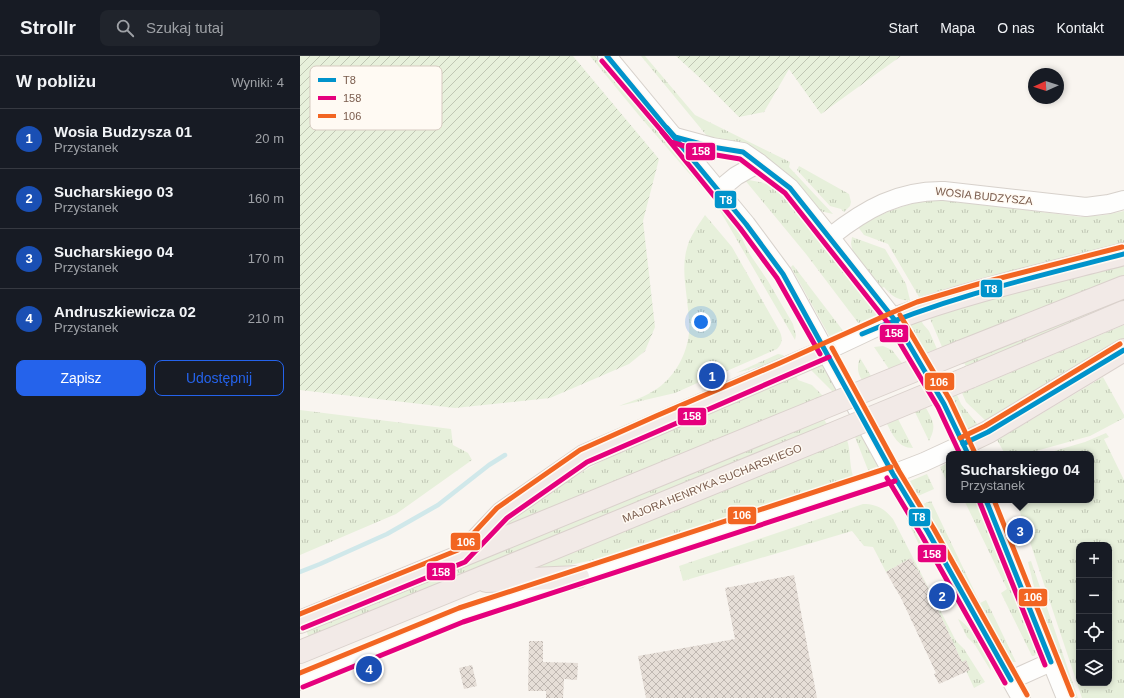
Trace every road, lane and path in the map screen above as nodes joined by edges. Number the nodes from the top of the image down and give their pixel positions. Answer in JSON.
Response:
{"nodes":[{"id":1,"x":607,"y":56,"type":"edge"},
{"id":2,"x":675,"y":137,"type":"junction"},
{"id":3,"x":759,"y":163,"type":"junction"},
{"id":4,"x":718,"y":190,"type":"junction"},
{"id":5,"x":1124,"y":200,"type":"edge"},
{"id":6,"x":830,"y":237,"type":"junction"},
{"id":7,"x":1124,"y":254,"type":"edge"},
{"id":8,"x":1124,"y":287,"type":"edge"},
{"id":9,"x":1124,"y":312,"type":"edge"},
{"id":10,"x":894,"y":319,"type":"junction"},
{"id":11,"x":1124,"y":350,"type":"edge"},
{"id":12,"x":826,"y":351,"type":"junction"},
{"id":13,"x":966,"y":449,"type":"edge"},
{"id":14,"x":946,"y":455,"type":"edge"},
{"id":15,"x":893,"y":474,"type":"junction"},
{"id":16,"x":987,"y":503,"type":"edge"},
{"id":17,"x":462,"y":556,"type":"junction"},
{"id":18,"x":578,"y":577,"type":"junction"},
{"id":19,"x":471,"y":582,"type":"junction"},
{"id":20,"x":300,"y":622,"type":"edge"},
{"id":21,"x":300,"y":652,"type":"edge"},
{"id":22,"x":1051,"y":662,"type":"junction"},
{"id":23,"x":300,"y":680,"type":"edge"},
{"id":24,"x":1011,"y":680,"type":"junction"},
{"id":25,"x":1021,"y":698,"type":"edge"},
{"id":26,"x":1066,"y":698,"type":"edge"}],
"edges":[{"from":1,"to":2,"type":"street"},
{"from":2,"to":3,"type":"street"},
{"from":2,"to":4,"type":"street"},
{"from":3,"to":4,"type":"street"},
{"from":3,"to":6,"type":"street"},
{"from":4,"to":12,"type":"street"},
{"from":5,"to":6,"type":"street","name":"WOSIA BUDZYSZA"},
{"from":6,"to":10,"type":"street"},
{"from":7,"to":10,"type":"highway"},
{"from":8,"to":17,"type":"highway","bridge":true},
{"from":9,"to":19,"type":"highway","name":"MAJORA HENRYKA SUCHARSKIEGO","bridge":true},
{"from":10,"to":12,"type":"street"},
{"from":10,"to":13,"type":"street"},
{"from":11,"to":13,"type":"highway"},
{"from":12,"to":15,"type":"street"},
{"from":12,"to":17,"type":"highway"},
{"from":14,"to":15,"type":"street"},
{"from":15,"to":18,"type":"street"},
{"from":15,"to":24,"type":"street"},
{"from":16,"to":22,"type":"street"},
{"from":17,"to":20,"type":"highway"},
{"from":18,"to":19,"type":"highway"},
{"from":18,"to":23,"type":"street"},
{"from":19,"to":21,"type":"highway","name":"MAJORA HENRYKA SUCHARSKIEGO"},
{"from":22,"to":24,"type":"street"},
{"from":22,"to":26,"type":"street"},
{"from":24,"to":25,"type":"street"}]}
